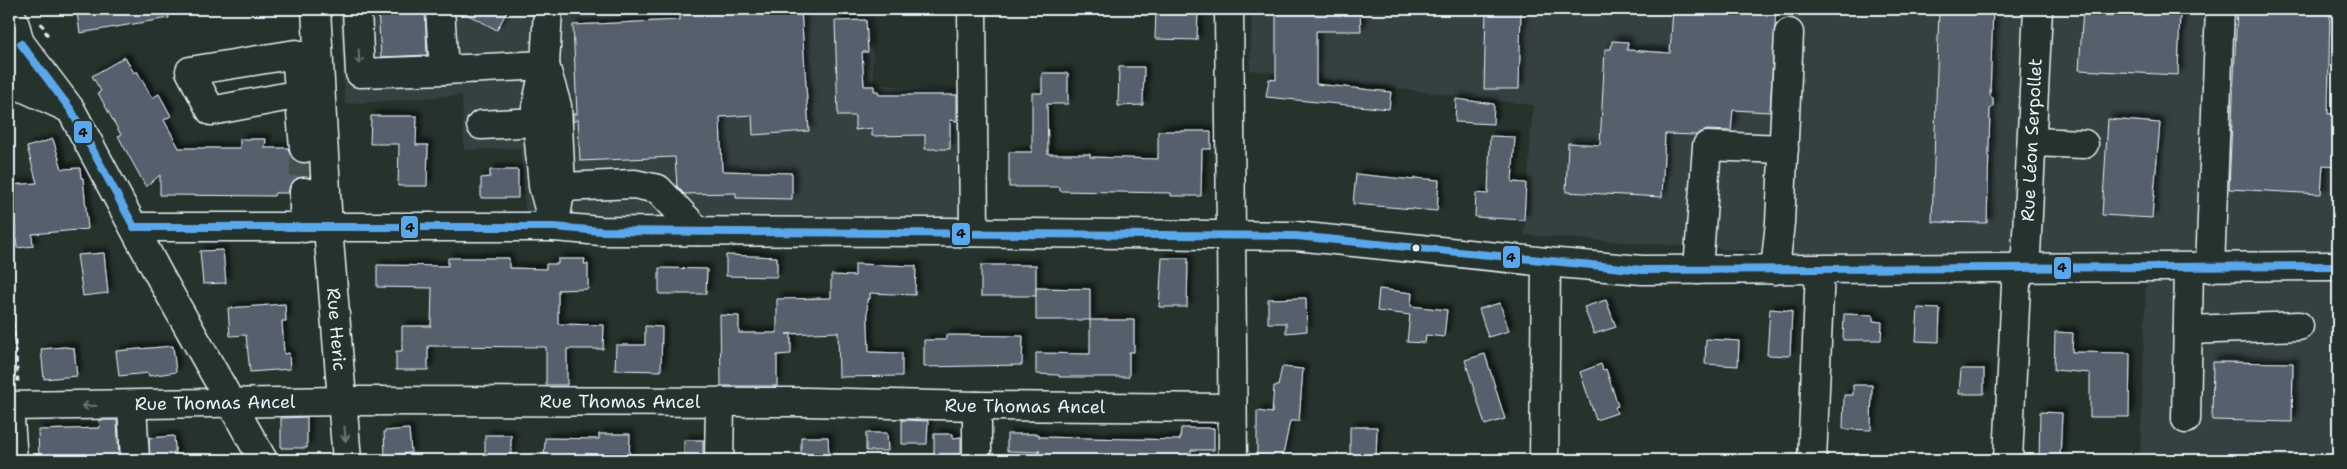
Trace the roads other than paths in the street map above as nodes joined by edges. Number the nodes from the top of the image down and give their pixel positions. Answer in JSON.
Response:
{"nodes":[{"id":1,"x":9,"y":9,"type":"edge"},
{"id":2,"x":316,"y":9,"type":"edge"},
{"id":3,"x":357,"y":9,"type":"edge"},
{"id":4,"x":440,"y":9,"type":"edge"},
{"id":5,"x":548,"y":9,"type":"edge"},
{"id":6,"x":972,"y":9,"type":"edge"},
{"id":7,"x":1229,"y":9,"type":"edge"},
{"id":8,"x":2038,"y":9,"type":"edge"},
{"id":9,"x":2220,"y":9,"type":"edge"},
{"id":10,"x":1789,"y":33,"type":"dead end"},
{"id":11,"x":21,"y":44,"type":"junction"},
{"id":12,"x":545,"y":65,"type":"junction"},
{"id":13,"x":444,"y":70,"type":"junction"},
{"id":14,"x":9,"y":81,"type":"edge"},
{"id":15,"x":300,"y":94,"type":"dead end"},
{"id":16,"x":71,"y":110,"type":"junction"},
{"id":17,"x":537,"y":122,"type":"junction"},
{"id":18,"x":481,"y":125,"type":"dead end"},
{"id":19,"x":2032,"y":142,"type":"junction"},
{"id":20,"x":2084,"y":144,"type":"dead end"},
{"id":21,"x":304,"y":148,"type":"tunnel mouth"},
{"id":22,"x":1784,"y":149,"type":"junction"},
{"id":23,"x":561,"y":187,"type":"junction"},
{"id":24,"x":134,"y":227,"type":"junction"},
{"id":25,"x":554,"y":227,"type":"junction"},
{"id":26,"x":316,"y":228,"type":"junction"},
{"id":27,"x":698,"y":231,"type":"junction"},
{"id":28,"x":974,"y":232,"type":"junction"},
{"id":29,"x":1231,"y":235,"type":"junction"},
{"id":30,"x":1546,"y":262,"type":"junction"},
{"id":31,"x":2338,"y":266,"type":"edge"},
{"id":32,"x":2200,"y":268,"type":"junction"},
{"id":33,"x":2021,"y":269,"type":"junction"},
{"id":34,"x":1698,"y":270,"type":"junction"},
{"id":35,"x":1775,"y":270,"type":"junction"},
{"id":36,"x":1820,"y":270,"type":"junction"},
{"id":37,"x":2300,"y":326,"type":"dead end"},
{"id":38,"x":2188,"y":330,"type":"junction"},
{"id":39,"x":343,"y":401,"type":"junction"},
{"id":40,"x":720,"y":403,"type":"junction"},
{"id":41,"x":232,"y":404,"type":"junction"},
{"id":42,"x":132,"y":405,"type":"junction"},
{"id":43,"x":13,"y":406,"type":"edge"},
{"id":44,"x":977,"y":406,"type":"junction"},
{"id":45,"x":1232,"y":408,"type":"junction"},
{"id":46,"x":2186,"y":419,"type":"dead end"},
{"id":47,"x":13,"y":460,"type":"edge"},
{"id":48,"x":135,"y":460,"type":"edge"},
{"id":49,"x":263,"y":460,"type":"edge"},
{"id":50,"x":347,"y":460,"type":"edge"},
{"id":51,"x":719,"y":460,"type":"edge"},
{"id":52,"x":977,"y":460,"type":"edge"},
{"id":53,"x":1233,"y":460,"type":"edge"},
{"id":54,"x":1544,"y":460,"type":"edge"},
{"id":55,"x":1812,"y":460,"type":"edge"},
{"id":56,"x":2008,"y":460,"type":"edge"}],
"edges":[{"from":1,"to":11,"type":"street"},
{"from":2,"to":26,"type":"street","name":"Rue Heric"},
{"from":3,"to":13,"type":"street","one_way":true},
{"from":4,"to":13,"type":"street"},
{"from":5,"to":12,"type":"street"},
{"from":6,"to":28,"type":"street"},
{"from":7,"to":29,"type":"street"},
{"from":8,"to":19,"type":"street","name":"Rue Léon Serpollet"},
{"from":9,"to":32,"type":"street"},
{"from":10,"to":22,"type":"street"},
{"from":11,"to":14,"type":"street"},
{"from":11,"to":16,"type":"street"},
{"from":12,"to":13,"type":"street"},
{"from":12,"to":17,"type":"street"},
{"from":12,"to":23,"type":"street"},
{"from":14,"to":16,"type":"street"},
{"from":15,"to":21,"type":"street"},
{"from":16,"to":24,"type":"street"},
{"from":17,"to":18,"type":"street"},
{"from":17,"to":25,"type":"street"},
{"from":19,"to":20,"type":"street"},
{"from":19,"to":33,"type":"street","name":"Rue Léon Serpollet"},
{"from":22,"to":34,"type":"street"},
{"from":22,"to":35,"type":"street"},
{"from":23,"to":25,"type":"street"},
{"from":23,"to":27,"type":"street"},
{"from":24,"to":26,"type":"street"},
{"from":24,"to":41,"type":"street"},
{"from":25,"to":26,"type":"street"},
{"from":25,"to":27,"type":"street"},
{"from":26,"to":39,"type":"street","name":"Rue Heric"},
{"from":27,"to":28,"type":"street"},
{"from":28,"to":29,"type":"street"},
{"from":29,"to":30,"type":"street"},
{"from":29,"to":45,"type":"street"},
{"from":30,"to":34,"type":"street"},
{"from":30,"to":54,"type":"street"},
{"from":31,"to":32,"type":"street"},
{"from":32,"to":33,"type":"street"},
{"from":32,"to":38,"type":"street"},
{"from":33,"to":36,"type":"street"},
{"from":33,"to":56,"type":"street","name":"Rue Léon Serpollet"},
{"from":34,"to":35,"type":"street"},
{"from":35,"to":36,"type":"street"},
{"from":36,"to":55,"type":"street"},
{"from":37,"to":38,"type":"street"},
{"from":38,"to":46,"type":"street"},
{"from":39,"to":40,"type":"street","name":"Rue Thomas Ancel"},
{"from":39,"to":41,"type":"street","name":"Rue Thomas Ancel"},
{"from":39,"to":50,"type":"street","name":"Rue Heric","one_way":true},
{"from":40,"to":44,"type":"street","name":"Rue Thomas Ancel"},
{"from":40,"to":51,"type":"street"},
{"from":41,"to":42,"type":"street","name":"Rue Thomas Ancel"},
{"from":41,"to":49,"type":"street"},
{"from":42,"to":43,"type":"street","name":"Rue Thomas Ancel","one_way":true},
{"from":42,"to":48,"type":"street"},
{"from":43,"to":47,"type":"street"},
{"from":44,"to":45,"type":"street","name":"Rue Thomas Ancel"},
{"from":44,"to":52,"type":"street"},
{"from":45,"to":53,"type":"street"}]}
